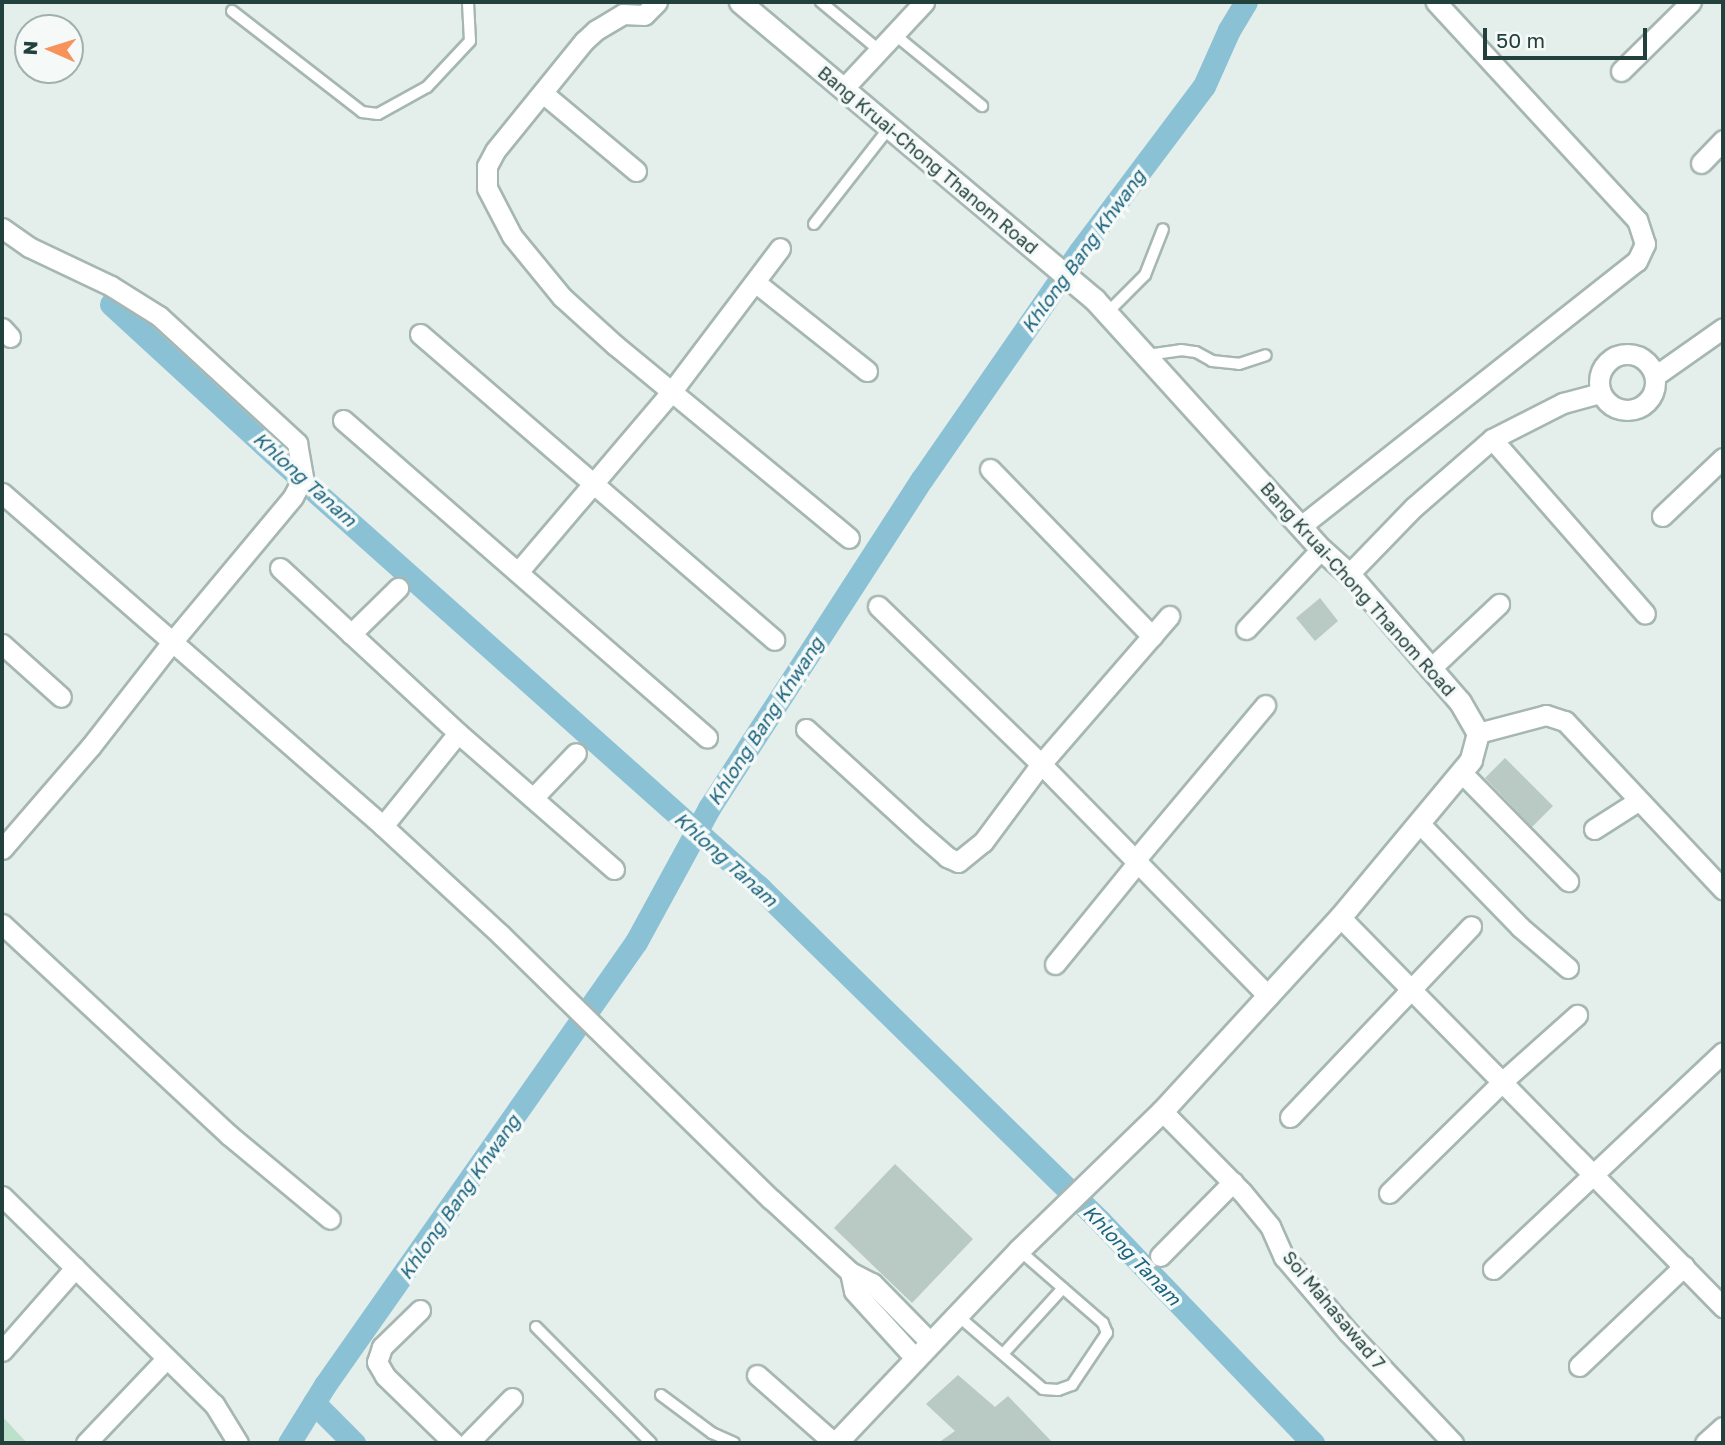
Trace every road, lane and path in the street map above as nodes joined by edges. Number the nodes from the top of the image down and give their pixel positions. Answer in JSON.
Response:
{"nodes":[{"id":1,"x":468,"y":2,"type":"edge"},
{"id":2,"x":657,"y":2,"type":"edge"},
{"id":3,"x":740,"y":2,"type":"edge"},
{"id":4,"x":821,"y":2,"type":"edge"},
{"id":5,"x":924,"y":2,"type":"edge"},
{"id":6,"x":1436,"y":2,"type":"edge"},
{"id":7,"x":1691,"y":2,"type":"edge"},
{"id":8,"x":625,"y":8,"type":"edge"},
{"id":9,"x":232,"y":11,"type":"dead end"},
{"id":10,"x":894,"y":34,"type":"junction"},
{"id":11,"x":879,"y":50,"type":"junction"},
{"id":12,"x":1621,"y":71,"type":"dead end"},
{"id":13,"x":843,"y":89,"type":"junction"},
{"id":14,"x":544,"y":94,"type":"junction"},
{"id":15,"x":982,"y":106,"type":"dead end"},
{"id":16,"x":889,"y":128,"type":"junction"},
{"id":17,"x":1723,"y":140,"type":"edge"},
{"id":18,"x":1701,"y":163,"type":"dead end"},
{"id":19,"x":636,"y":172,"type":"dead end"},
{"id":20,"x":814,"y":224,"type":"dead end"},
{"id":21,"x":2,"y":228,"type":"edge"},
{"id":22,"x":1163,"y":229,"type":"dead end"},
{"id":23,"x":780,"y":248,"type":"dead end"},
{"id":24,"x":754,"y":282,"type":"junction"},
{"id":25,"x":1101,"y":306,"type":"junction"},
{"id":26,"x":1723,"y":328,"type":"edge"},
{"id":27,"x":420,"y":334,"type":"dead end"},
{"id":28,"x":1147,"y":355,"type":"junction"},
{"id":29,"x":1266,"y":355,"type":"dead end"},
{"id":30,"x":867,"y":371,"type":"dead end"},
{"id":31,"x":1655,"y":376,"type":"junction"},
{"id":32,"x":672,"y":391,"type":"junction"},
{"id":33,"x":1600,"y":393,"type":"junction"},
{"id":34,"x":343,"y":421,"type":"dead end"},
{"id":35,"x":1492,"y":439,"type":"junction"},
{"id":36,"x":1723,"y":458,"type":"edge"},
{"id":37,"x":990,"y":469,"type":"dead end"},
{"id":38,"x":592,"y":484,"type":"junction"},
{"id":39,"x":2,"y":493,"type":"edge"},
{"id":40,"x":1662,"y":516,"type":"dead end"},
{"id":41,"x":1301,"y":526,"type":"junction"},
{"id":42,"x":849,"y":538,"type":"dead end"},
{"id":43,"x":1321,"y":549,"type":"junction"},
{"id":44,"x":280,"y":568,"type":"dead end"},
{"id":45,"x":518,"y":572,"type":"junction"},
{"id":46,"x":1349,"y":574,"type":"junction"},
{"id":47,"x":398,"y":588,"type":"dead end"},
{"id":48,"x":1499,"y":604,"type":"dead end"},
{"id":49,"x":878,"y":606,"type":"dead end"},
{"id":50,"x":1645,"y":614,"type":"dead end"},
{"id":51,"x":1169,"y":616,"type":"dead end"},
{"id":52,"x":1246,"y":629,"type":"dead end"},
{"id":53,"x":351,"y":634,"type":"junction"},
{"id":54,"x":1152,"y":636,"type":"junction"},
{"id":55,"x":775,"y":640,"type":"dead end"},
{"id":56,"x":172,"y":642,"type":"junction"},
{"id":57,"x":2,"y":643,"type":"edge"},
{"id":58,"x":1430,"y":668,"type":"junction"},
{"id":59,"x":61,"y":697,"type":"dead end"},
{"id":60,"x":1265,"y":705,"type":"dead end"},
{"id":61,"x":806,"y":729,"type":"dead end"},
{"id":62,"x":458,"y":733,"type":"junction"},
{"id":63,"x":1478,"y":733,"type":"junction"},
{"id":64,"x":706,"y":737,"type":"dead end"},
{"id":65,"x":576,"y":753,"type":"dead end"},
{"id":66,"x":1041,"y":764,"type":"junction"},
{"id":67,"x":1461,"y":772,"type":"junction"},
{"id":68,"x":533,"y":798,"type":"junction"},
{"id":69,"x":1637,"y":801,"type":"junction"},
{"id":70,"x":1419,"y":823,"type":"junction"},
{"id":71,"x":383,"y":826,"type":"junction"},
{"id":72,"x":1594,"y":829,"type":"dead end"},
{"id":73,"x":2,"y":849,"type":"edge"},
{"id":74,"x":1137,"y":861,"type":"junction"},
{"id":75,"x":614,"y":869,"type":"dead end"},
{"id":76,"x":1567,"y":881,"type":"dead end"},
{"id":77,"x":1723,"y":889,"type":"edge"},
{"id":78,"x":1340,"y":917,"type":"junction"},
{"id":79,"x":2,"y":924,"type":"edge"},
{"id":80,"x":1471,"y":926,"type":"dead end"},
{"id":81,"x":1055,"y":964,"type":"dead end"},
{"id":82,"x":1568,"y":968,"type":"dead end"},
{"id":83,"x":1411,"y":988,"type":"junction"},
{"id":84,"x":1268,"y":996,"type":"junction"},
{"id":85,"x":1577,"y":1015,"type":"dead end"},
{"id":86,"x":1723,"y":1052,"type":"edge"},
{"id":87,"x":1504,"y":1080,"type":"junction"},
{"id":88,"x":1162,"y":1111,"type":"junction"},
{"id":89,"x":1290,"y":1117,"type":"dead end"},
{"id":90,"x":1594,"y":1174,"type":"junction"},
{"id":91,"x":1233,"y":1182,"type":"junction"},
{"id":92,"x":1389,"y":1193,"type":"dead end"},
{"id":93,"x":2,"y":1196,"type":"edge"},
{"id":94,"x":330,"y":1219,"type":"dead end"},
{"id":95,"x":1019,"y":1250,"type":"junction"},
{"id":96,"x":1160,"y":1256,"type":"dead end"},
{"id":97,"x":1684,"y":1266,"type":"junction"},
{"id":98,"x":75,"y":1268,"type":"junction"},
{"id":99,"x":1493,"y":1269,"type":"dead end"},
{"id":100,"x":850,"y":1272,"type":"junction"},
{"id":101,"x":1063,"y":1288,"type":"junction"},
{"id":102,"x":1723,"y":1307,"type":"edge"},
{"id":103,"x":419,"y":1310,"type":"dead end"},
{"id":104,"x":957,"y":1315,"type":"junction"},
{"id":105,"x":536,"y":1327,"type":"dead end"},
{"id":106,"x":930,"y":1342,"type":"junction"},
{"id":107,"x":2,"y":1351,"type":"edge"},
{"id":108,"x":1003,"y":1354,"type":"junction"},
{"id":109,"x":915,"y":1357,"type":"junction"},
{"id":110,"x":167,"y":1358,"type":"junction"},
{"id":111,"x":1579,"y":1366,"type":"dead end"},
{"id":112,"x":757,"y":1375,"type":"dead end"},
{"id":113,"x":662,"y":1395,"type":"dead end"},
{"id":114,"x":512,"y":1398,"type":"dead end"},
{"id":115,"x":1723,"y":1427,"type":"edge"},
{"id":116,"x":86,"y":1443,"type":"edge"},
{"id":117,"x":238,"y":1443,"type":"edge"},
{"id":118,"x":454,"y":1443,"type":"edge"},
{"id":119,"x":468,"y":1443,"type":"edge"},
{"id":120,"x":652,"y":1443,"type":"edge"},
{"id":121,"x":734,"y":1443,"type":"edge"},
{"id":122,"x":835,"y":1443,"type":"edge"},
{"id":123,"x":1453,"y":1443,"type":"edge"},
{"id":124,"x":1705,"y":1443,"type":"edge"}],
"edges":[{"from":1,"to":9,"type":"lane"},
{"from":2,"to":8,"type":"street"},
{"from":3,"to":13,"type":"street","name":"Bang Kruai-Chong Thanom Road"},
{"from":4,"to":11,"type":"lane"},
{"from":5,"to":10,"type":"street"},
{"from":6,"to":41,"type":"street"},
{"from":7,"to":12,"type":"street"},
{"from":8,"to":14,"type":"street"},
{"from":10,"to":11,"type":"street"},
{"from":10,"to":15,"type":"lane"},
{"from":11,"to":13,"type":"street"},
{"from":13,"to":16,"type":"street","name":"Bang Kruai-Chong Thanom Road"},
{"from":14,"to":19,"type":"street"},
{"from":14,"to":32,"type":"street"},
{"from":16,"to":20,"type":"lane"},
{"from":16,"to":25,"type":"street","name":"Bang Kruai-Chong Thanom Road"},
{"from":17,"to":18,"type":"street"},
{"from":21,"to":56,"type":"street"},
{"from":22,"to":25,"type":"lane"},
{"from":23,"to":24,"type":"street"},
{"from":24,"to":30,"type":"street"},
{"from":24,"to":32,"type":"street"},
{"from":25,"to":28,"type":"street","name":"Bang Kruai-Chong Thanom Road"},
{"from":26,"to":31,"type":"street"},
{"from":27,"to":38,"type":"street"},
{"from":28,"to":29,"type":"lane"},
{"from":28,"to":41,"type":"street","name":"Bang Kruai-Chong Thanom Road"},
{"from":31,"to":33,"type":"street"},
{"from":31,"to":33,"type":"street"},
{"from":32,"to":38,"type":"street"},
{"from":32,"to":42,"type":"street"},
{"from":33,"to":35,"type":"street"},
{"from":34,"to":45,"type":"street"},
{"from":35,"to":46,"type":"street"},
{"from":35,"to":50,"type":"street"},
{"from":36,"to":40,"type":"street"},
{"from":37,"to":54,"type":"street"},
{"from":38,"to":45,"type":"street"},
{"from":38,"to":55,"type":"street"},
{"from":39,"to":56,"type":"street"},
{"from":41,"to":43,"type":"street","name":"Bang Kruai-Chong Thanom Road"},
{"from":43,"to":46,"type":"street","name":"Bang Kruai-Chong Thanom Road"},
{"from":43,"to":52,"type":"street"},
{"from":44,"to":53,"type":"street"},
{"from":45,"to":64,"type":"street"},
{"from":46,"to":58,"type":"street","name":"Bang Kruai-Chong Thanom Road"},
{"from":47,"to":53,"type":"street"},
{"from":48,"to":58,"type":"street"},
{"from":49,"to":66,"type":"street"},
{"from":51,"to":54,"type":"street"},
{"from":53,"to":62,"type":"street"},
{"from":54,"to":66,"type":"street"},
{"from":56,"to":71,"type":"street"},
{"from":56,"to":73,"type":"street"},
{"from":57,"to":59,"type":"street"},
{"from":58,"to":63,"type":"street","name":"Bang Kruai-Chong Thanom Road"},
{"from":60,"to":74,"type":"street"},
{"from":61,"to":66,"type":"street"},
{"from":62,"to":68,"type":"street"},
{"from":62,"to":71,"type":"street"},
{"from":63,"to":67,"type":"street"},
{"from":63,"to":69,"type":"street"},
{"from":65,"to":68,"type":"street"},
{"from":66,"to":74,"type":"street"},
{"from":67,"to":70,"type":"street"},
{"from":67,"to":76,"type":"street"},
{"from":68,"to":75,"type":"street"},
{"from":69,"to":72,"type":"street"},
{"from":69,"to":77,"type":"street"},
{"from":70,"to":78,"type":"street"},
{"from":70,"to":82,"type":"street"},
{"from":71,"to":100,"type":"street"},
{"from":74,"to":81,"type":"street"},
{"from":74,"to":84,"type":"street"},
{"from":78,"to":83,"type":"street"},
{"from":78,"to":84,"type":"street"},
{"from":79,"to":94,"type":"street"},
{"from":80,"to":83,"type":"street"},
{"from":83,"to":87,"type":"street"},
{"from":83,"to":89,"type":"street"},
{"from":84,"to":88,"type":"street"},
{"from":85,"to":87,"type":"street"},
{"from":86,"to":90,"type":"street"},
{"from":87,"to":90,"type":"street"},
{"from":87,"to":92,"type":"street"},
{"from":88,"to":91,"type":"street","name":"Soi Mahasawad 7"},
{"from":88,"to":95,"type":"street"},
{"from":90,"to":97,"type":"street"},
{"from":90,"to":99,"type":"street"},
{"from":91,"to":96,"type":"street"},
{"from":91,"to":123,"type":"street","name":"Soi Mahasawad 7"},
{"from":93,"to":98,"type":"street"},
{"from":95,"to":101,"type":"lane"},
{"from":95,"to":104,"type":"street"},
{"from":97,"to":102,"type":"street"},
{"from":97,"to":111,"type":"street"},
{"from":98,"to":107,"type":"street"},
{"from":98,"to":110,"type":"street"},
{"from":100,"to":106,"type":"street"},
{"from":100,"to":109,"type":"street"},
{"from":101,"to":108,"type":"lane"},
{"from":101,"to":108,"type":"lane"},
{"from":103,"to":118,"type":"street"},
{"from":104,"to":106,"type":"street"},
{"from":104,"to":108,"type":"lane"},
{"from":105,"to":120,"type":"lane"},
{"from":106,"to":109,"type":"street"},
{"from":109,"to":122,"type":"street"},
{"from":110,"to":116,"type":"street"},
{"from":110,"to":117,"type":"street"},
{"from":112,"to":122,"type":"street"},
{"from":113,"to":121,"type":"lane"},
{"from":114,"to":119,"type":"street"},
{"from":115,"to":124,"type":"street"}]}
